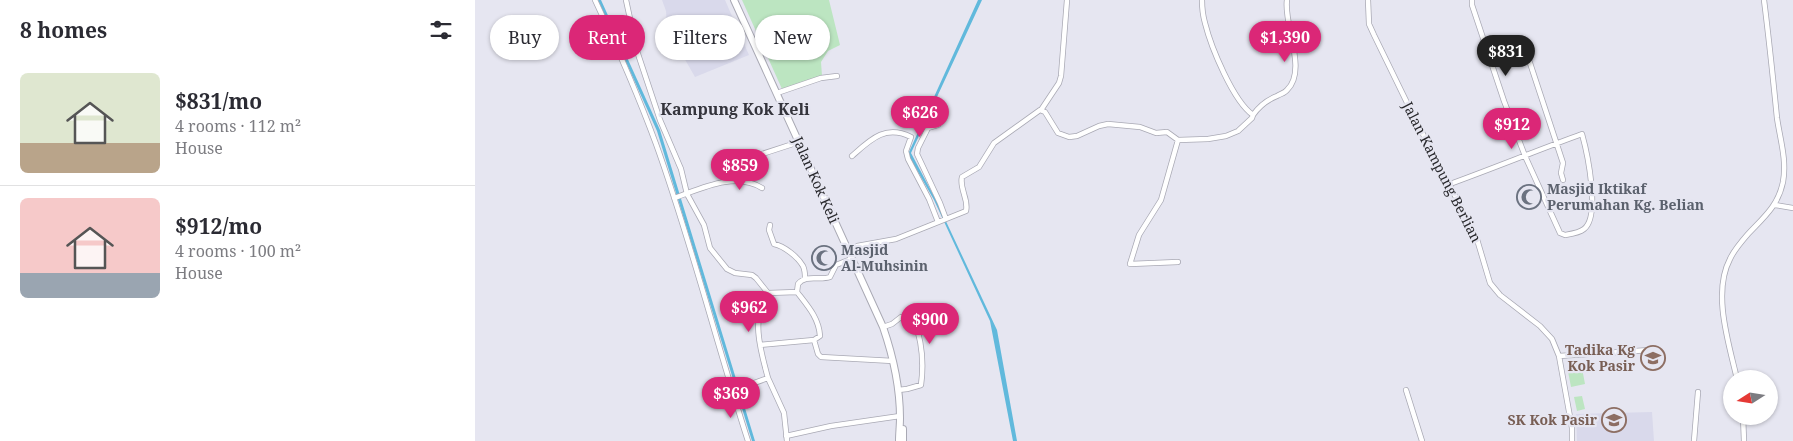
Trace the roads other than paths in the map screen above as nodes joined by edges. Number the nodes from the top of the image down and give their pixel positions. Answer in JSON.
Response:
{"nodes":[{"id":1,"x":595,"y":0,"type":"edge"},
{"id":2,"x":626,"y":0,"type":"edge"},
{"id":3,"x":734,"y":0,"type":"edge"},
{"id":4,"x":1067,"y":0,"type":"edge"},
{"id":5,"x":1202,"y":0,"type":"edge"},
{"id":6,"x":1287,"y":0,"type":"edge"},
{"id":7,"x":1368,"y":0,"type":"edge"},
{"id":8,"x":1472,"y":0,"type":"edge"},
{"id":9,"x":1764,"y":0,"type":"edge"},
{"id":10,"x":1491,"y":62,"type":"junction"},
{"id":11,"x":837,"y":76,"type":"dead end"},
{"id":12,"x":777,"y":93,"type":"junction"},
{"id":13,"x":1041,"y":110,"type":"junction"},
{"id":14,"x":1253,"y":115,"type":"junction"},
{"id":15,"x":938,"y":125,"type":"dead end"},
{"id":16,"x":1178,"y":140,"type":"junction"},
{"id":17,"x":799,"y":142,"type":"junction"},
{"id":18,"x":1556,"y":143,"type":"junction"},
{"id":19,"x":852,"y":156,"type":"dead end"},
{"id":20,"x":1525,"y":156,"type":"junction"},
{"id":21,"x":1563,"y":180,"type":"dead end"},
{"id":22,"x":748,"y":182,"type":"junction"},
{"id":23,"x":1450,"y":184,"type":"junction"},
{"id":24,"x":762,"y":188,"type":"dead end"},
{"id":25,"x":685,"y":194,"type":"junction"},
{"id":26,"x":675,"y":198,"type":"junction"},
{"id":27,"x":1775,"y":205,"type":"junction"},
{"id":28,"x":1793,"y":208,"type":"edge"},
{"id":29,"x":946,"y":219,"type":"junction"},
{"id":30,"x":937,"y":222,"type":"junction"},
{"id":31,"x":770,"y":225,"type":"dead end"},
{"id":32,"x":846,"y":248,"type":"junction"},
{"id":33,"x":851,"y":259,"type":"junction"},
{"id":34,"x":1178,"y":262,"type":"dead end"},
{"id":35,"x":805,"y":278,"type":"junction"},
{"id":36,"x":797,"y":292,"type":"junction"},
{"id":37,"x":768,"y":293,"type":"junction"},
{"id":38,"x":883,"y":327,"type":"junction"},
{"id":39,"x":814,"y":340,"type":"junction"},
{"id":40,"x":760,"y":345,"type":"junction"},
{"id":41,"x":1650,"y":350,"type":"dead end"},
{"id":42,"x":1559,"y":356,"type":"junction"},
{"id":43,"x":893,"y":361,"type":"junction"},
{"id":44,"x":1735,"y":370,"type":"edge"},
{"id":45,"x":768,"y":378,"type":"junction"},
{"id":46,"x":733,"y":390,"type":"junction"},
{"id":47,"x":897,"y":390,"type":"junction"},
{"id":48,"x":1406,"y":390,"type":"dead end"},
{"id":49,"x":1698,"y":392,"type":"dead end"},
{"id":50,"x":900,"y":418,"type":"junction"},
{"id":51,"x":1744,"y":425,"type":"edge"},
{"id":52,"x":787,"y":438,"type":"edge"},
{"id":53,"x":748,"y":441,"type":"edge"},
{"id":54,"x":899,"y":441,"type":"edge"},
{"id":55,"x":903,"y":441,"type":"edge"},
{"id":56,"x":1422,"y":441,"type":"edge"},
{"id":57,"x":1572,"y":441,"type":"edge"},
{"id":58,"x":1693,"y":441,"type":"edge"},
{"id":59,"x":1745,"y":441,"type":"edge"}],
"edges":[{"from":1,"to":26,"type":"street"},
{"from":2,"to":25,"type":"street"},
{"from":3,"to":12,"type":"street","name":"Jalan Kok Keli"},
{"from":4,"to":13,"type":"street"},
{"from":5,"to":14,"type":"street"},
{"from":6,"to":14,"type":"street"},
{"from":7,"to":23,"type":"street","name":"Jalan Kampung Berlian"},
{"from":8,"to":10,"type":"street"},
{"from":9,"to":27,"type":"street"},
{"from":10,"to":18,"type":"street"},
{"from":10,"to":20,"type":"street"},
{"from":11,"to":12,"type":"street"},
{"from":12,"to":17,"type":"street","name":"Jalan Kok Keli"},
{"from":13,"to":16,"type":"street"},
{"from":13,"to":29,"type":"street"},
{"from":14,"to":16,"type":"street"},
{"from":15,"to":29,"type":"street"},
{"from":16,"to":34,"type":"street"},
{"from":17,"to":22,"type":"street"},
{"from":17,"to":32,"type":"street","name":"Jalan Kok Keli"},
{"from":18,"to":20,"type":"street"},
{"from":18,"to":20,"type":"street"},
{"from":18,"to":21,"type":"street"},
{"from":19,"to":30,"type":"street"},
{"from":20,"to":23,"type":"street"},
{"from":22,"to":24,"type":"street"},
{"from":22,"to":25,"type":"street"},
{"from":23,"to":42,"type":"street","name":"Jalan Kampung Berlian"},
{"from":25,"to":26,"type":"street"},
{"from":25,"to":37,"type":"street"},
{"from":26,"to":46,"type":"street"},
{"from":27,"to":28,"type":"street"},
{"from":27,"to":44,"type":"street"},
{"from":29,"to":30,"type":"street"},
{"from":30,"to":32,"type":"street"},
{"from":31,"to":35,"type":"street"},
{"from":32,"to":33,"type":"street","name":"Jalan Kok Keli"},
{"from":33,"to":35,"type":"street"},
{"from":33,"to":38,"type":"street","name":"Jalan Kok Keli"},
{"from":35,"to":36,"type":"street"},
{"from":36,"to":37,"type":"street"},
{"from":36,"to":39,"type":"street"},
{"from":37,"to":40,"type":"street"},
{"from":38,"to":43,"type":"street","name":"Jalan Kok Keli"},
{"from":38,"to":47,"type":"street"},
{"from":39,"to":40,"type":"street"},
{"from":39,"to":43,"type":"street"},
{"from":40,"to":45,"type":"street"},
{"from":41,"to":42,"type":"street"},
{"from":42,"to":57,"type":"street","name":"Jalan Kampung Berlian"},
{"from":43,"to":47,"type":"street","name":"Jalan Kok Keli"},
{"from":45,"to":46,"type":"street"},
{"from":45,"to":52,"type":"street"},
{"from":46,"to":53,"type":"street"},
{"from":47,"to":50,"type":"street","name":"Jalan Kok Keli"},
{"from":48,"to":56,"type":"street"},
{"from":49,"to":58,"type":"street"},
{"from":50,"to":52,"type":"street"},
{"from":50,"to":54,"type":"street","name":"Jalan Kok Keli"},
{"from":50,"to":55,"type":"street","name":"Jalan Kok Keli"},
{"from":51,"to":59,"type":"street"}]}
